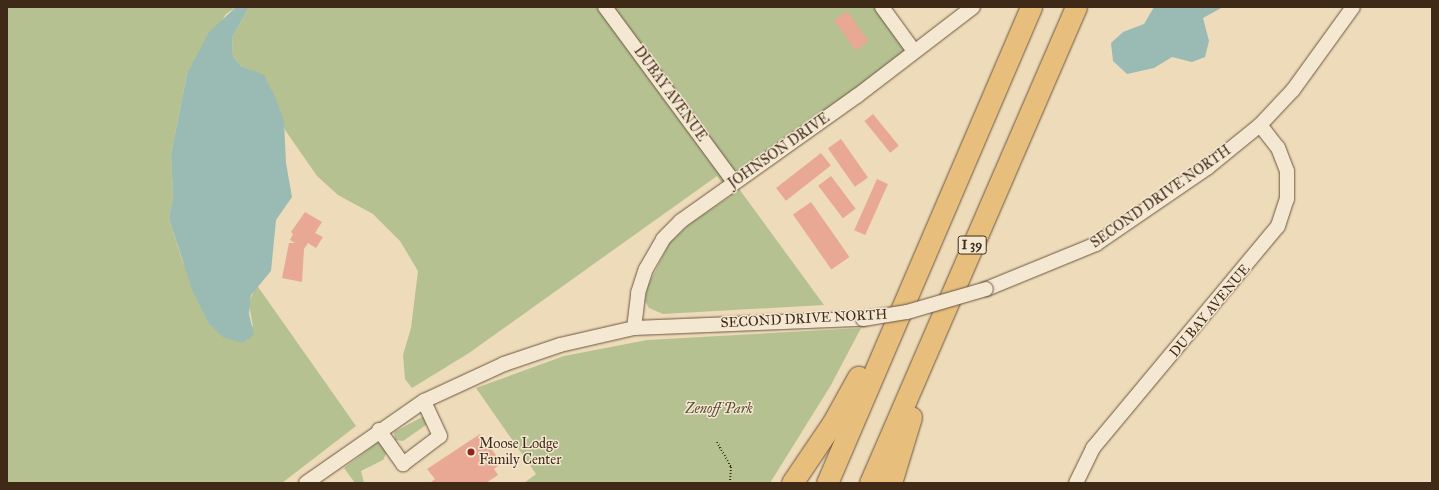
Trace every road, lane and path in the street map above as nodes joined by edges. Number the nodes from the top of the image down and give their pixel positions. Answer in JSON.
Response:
{"nodes":[{"id":1,"x":605,"y":7,"type":"edge"},
{"id":2,"x":882,"y":7,"type":"edge"},
{"id":3,"x":973,"y":7,"type":"edge"},
{"id":4,"x":1031,"y":7,"type":"edge"},
{"id":5,"x":1076,"y":7,"type":"edge"},
{"id":6,"x":1353,"y":7,"type":"edge"},
{"id":7,"x":914,"y":51,"type":"junction"},
{"id":8,"x":1260,"y":125,"type":"junction"},
{"id":9,"x":734,"y":182,"type":"junction"},
{"id":10,"x":950,"y":295,"type":"junction"},
{"id":11,"x":895,"y":320,"type":"junction"},
{"id":12,"x":634,"y":328,"type":"junction"},
{"id":13,"x":424,"y":401,"type":"junction"},
{"id":14,"x":379,"y":430,"type":"junction"},
{"id":15,"x":717,"y":442,"type":"dead end"},
{"id":16,"x":306,"y":483,"type":"edge"},
{"id":17,"x":730,"y":483,"type":"edge"},
{"id":18,"x":792,"y":483,"type":"edge"},
{"id":19,"x":827,"y":483,"type":"edge"},
{"id":20,"x":870,"y":483,"type":"edge"},
{"id":21,"x":891,"y":483,"type":"edge"},
{"id":22,"x":1076,"y":483,"type":"edge"}],
"edges":[{"from":1,"to":9,"type":"street","name":"DUBAY AVENUE"},
{"from":2,"to":7,"type":"street"},
{"from":3,"to":7,"type":"street","name":"JOHNSON DRIVE"},
{"from":4,"to":11,"type":"highway"},
{"from":5,"to":10,"type":"highway","number":"I 39"},
{"from":6,"to":8,"type":"street","name":"SECOND DRIVE NORTH"},
{"from":7,"to":9,"type":"street","name":"JOHNSON DRIVE"},
{"from":8,"to":12,"type":"street","name":"SECOND DRIVE NORTH","bridge":true},
{"from":8,"to":22,"type":"street","name":"DU BAY AVENUE"},
{"from":9,"to":12,"type":"street","name":"JOHNSON DRIVE"},
{"from":10,"to":20,"type":"highway","number":"I 39"},
{"from":10,"to":21,"type":"highway"},
{"from":11,"to":18,"type":"highway"},
{"from":11,"to":19,"type":"highway"},
{"from":12,"to":13,"type":"street","name":"SECOND DRIVE NORTH"},
{"from":13,"to":14,"type":"street","name":"SECOND DRIVE NORTH"},
{"from":13,"to":14,"type":"street"},
{"from":14,"to":16,"type":"street","name":"SECOND DRIVE NORTH"},
{"from":15,"to":17,"type":"path"}]}
